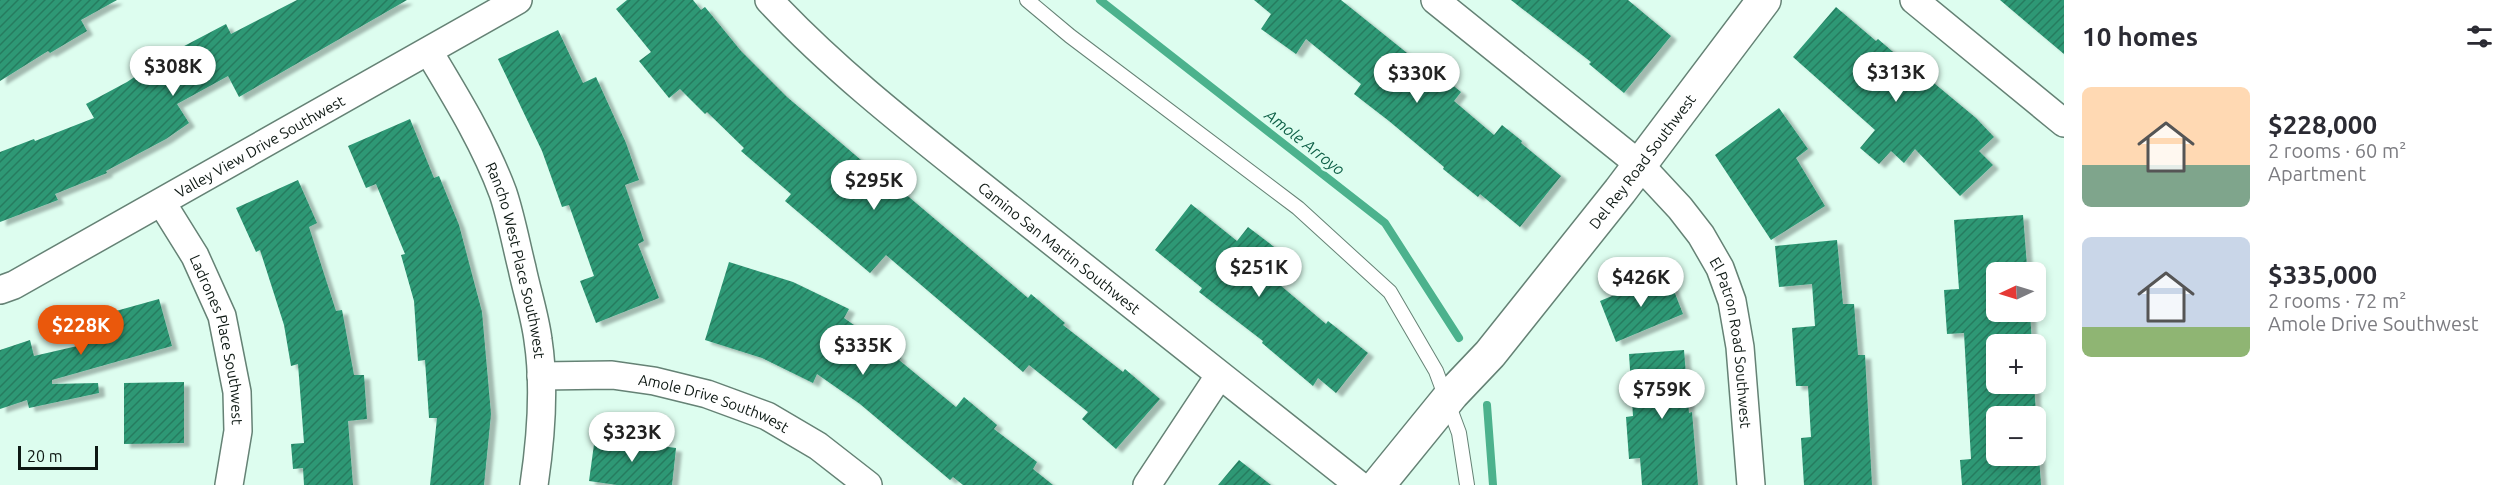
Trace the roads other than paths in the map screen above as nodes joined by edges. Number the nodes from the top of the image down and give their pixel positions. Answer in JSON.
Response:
{"nodes":[{"id":1,"x":518,"y":0,"type":"edge"},
{"id":2,"x":769,"y":0,"type":"edge"},
{"id":3,"x":1027,"y":0,"type":"edge"},
{"id":4,"x":1435,"y":0,"type":"edge"},
{"id":5,"x":1764,"y":0,"type":"edge"},
{"id":6,"x":1914,"y":0,"type":"edge"},
{"id":7,"x":429,"y":52,"type":"junction"},
{"id":8,"x":2064,"y":123,"type":"edge"},
{"id":9,"x":1640,"y":165,"type":"junction"},
{"id":10,"x":162,"y":203,"type":"junction"},
{"id":11,"x":0,"y":290,"type":"edge"},
{"id":12,"x":541,"y":376,"type":"junction"},
{"id":13,"x":1219,"y":376,"type":"junction"},
{"id":14,"x":1450,"y":397,"type":"junction"},
{"id":15,"x":229,"y":485,"type":"edge"},
{"id":16,"x":534,"y":485,"type":"edge"},
{"id":17,"x":868,"y":485,"type":"edge"},
{"id":18,"x":1147,"y":485,"type":"edge"},
{"id":19,"x":1359,"y":485,"type":"edge"},
{"id":20,"x":1378,"y":485,"type":"edge"},
{"id":21,"x":1467,"y":485,"type":"edge"},
{"id":22,"x":1751,"y":485,"type":"edge"}],
"edges":[{"from":1,"to":7,"type":"street","name":"Valley View Drive Southwest"},
{"from":2,"to":13,"type":"street","name":"Camino San Martin Southwest"},
{"from":3,"to":14,"type":"lane"},
{"from":4,"to":9,"type":"street","name":"El Patron Road Southwest"},
{"from":5,"to":9,"type":"street","name":"Del Rey Road Southwest"},
{"from":6,"to":8,"type":"street"},
{"from":7,"to":10,"type":"street","name":"Valley View Drive Southwest"},
{"from":7,"to":12,"type":"street","name":"Rancho West Place Southwest"},
{"from":9,"to":14,"type":"street","name":"Del Rey Road Southwest"},
{"from":9,"to":22,"type":"street","name":"El Patron Road Southwest"},
{"from":10,"to":11,"type":"street","name":"Valley View Drive Southwest"},
{"from":10,"to":15,"type":"street","name":"Ladrones Place Southwest"},
{"from":12,"to":16,"type":"street","name":"Rancho West Place Southwest"},
{"from":12,"to":17,"type":"street","name":"Amole Drive Southwest"},
{"from":13,"to":18,"type":"street"},
{"from":13,"to":19,"type":"street","name":"Camino San Martin Southwest"},
{"from":14,"to":20,"type":"street","name":"Del Rey Road Southwest"},
{"from":14,"to":21,"type":"lane"}]}
